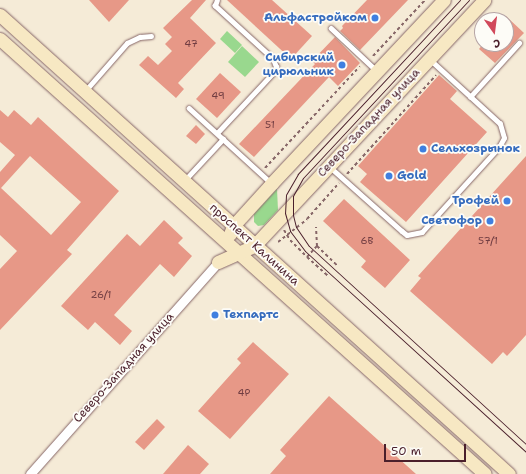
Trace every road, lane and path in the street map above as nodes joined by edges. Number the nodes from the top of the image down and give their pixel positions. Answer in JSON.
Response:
{"nodes":[{"id":1,"x":217,"y":0,"type":"edge"},
{"id":2,"x":425,"y":0,"type":"edge"},
{"id":3,"x":444,"y":0,"type":"edge"},
{"id":4,"x":484,"y":0,"type":"edge"},
{"id":5,"x":0,"y":15,"type":"edge"},
{"id":6,"x":331,"y":28,"type":"dead end"},
{"id":7,"x":152,"y":36,"type":"dead end"},
{"id":8,"x":0,"y":39,"type":"edge"},
{"id":9,"x":519,"y":43,"type":"dead end"},
{"id":10,"x":429,"y":59,"type":"junction"},
{"id":11,"x":372,"y":66,"type":"junction"},
{"id":12,"x":441,"y":70,"type":"junction"},
{"id":13,"x":84,"y":92,"type":"junction"},
{"id":14,"x":470,"y":97,"type":"junction"},
{"id":15,"x":189,"y":108,"type":"dead end"},
{"id":16,"x":217,"y":133,"type":"junction"},
{"id":17,"x":223,"y":139,"type":"junction"},
{"id":18,"x":329,"y":166,"type":"junction"},
{"id":19,"x":260,"y":173,"type":"junction"},
{"id":20,"x":343,"y":179,"type":"junction"},
{"id":21,"x":183,"y":182,"type":"junction"},
{"id":22,"x":272,"y":184,"type":"junction"},
{"id":23,"x":233,"y":226,"type":"junction"},
{"id":24,"x":316,"y":227,"type":"dead end"},
{"id":25,"x":286,"y":234,"type":"junction"},
{"id":26,"x":226,"y":242,"type":"junction"},
{"id":27,"x":278,"y":242,"type":"dead end"},
{"id":28,"x":254,"y":246,"type":"junction"},
{"id":29,"x":317,"y":246,"type":"junction"},
{"id":30,"x":238,"y":253,"type":"junction"},
{"id":31,"x":307,"y":257,"type":"junction"},
{"id":32,"x":218,"y":262,"type":"junction"},
{"id":33,"x":338,"y":266,"type":"dead end"},
{"id":34,"x":328,"y":276,"type":"dead end"},
{"id":35,"x":30,"y":474,"type":"edge"},
{"id":36,"x":485,"y":474,"type":"edge"},
{"id":37,"x":509,"y":474,"type":"edge"}],
"edges":[{"from":1,"to":16,"type":"lane"},
{"from":2,"to":11,"type":"path"},
{"from":3,"to":11,"type":"main road"},
{"from":4,"to":10,"type":"main road","name":"Северо-Западная улица"},
{"from":5,"to":13,"type":"main road","name":"проспект Калинина"},
{"from":6,"to":11,"type":"lane"},
{"from":7,"to":13,"type":"lane"},
{"from":8,"to":26,"type":"main road","name":"проспект Калинина"},
{"from":9,"to":14,"type":"lane"},
{"from":10,"to":12,"type":"lane"},
{"from":10,"to":18,"type":"main road","name":"Северо-Западная улица"},
{"from":11,"to":19,"type":"path"},
{"from":11,"to":22,"type":"main road"},
{"from":12,"to":14,"type":"lane"},
{"from":12,"to":20,"type":"path"},
{"from":13,"to":21,"type":"main road","name":"проспект Калинина"},
{"from":14,"to":20,"type":"lane"},
{"from":15,"to":16,"type":"lane"},
{"from":16,"to":17,"type":"lane"},
{"from":17,"to":19,"type":"lane"},
{"from":17,"to":21,"type":"lane"},
{"from":18,"to":20,"type":"lane"},
{"from":18,"to":28,"type":"main road","name":"Северо-Западная улица"},
{"from":19,"to":22,"type":"lane"},
{"from":20,"to":25,"type":"path"},
{"from":21,"to":23,"type":"main road","name":"проспект Калинина"},
{"from":22,"to":23,"type":"main road"},
{"from":23,"to":26,"type":"main road"},
{"from":23,"to":28,"type":"main road","name":"проспект Калинина"},
{"from":24,"to":29,"type":"path"},
{"from":25,"to":27,"type":"path"},
{"from":25,"to":31,"type":"path"},
{"from":26,"to":30,"type":"main road","name":"проспект Калинина"},
{"from":26,"to":32,"type":"main road"},
{"from":28,"to":30,"type":"main road"},
{"from":28,"to":37,"type":"main road","name":"проспект Калинина"},
{"from":29,"to":31,"type":"path"},
{"from":29,"to":33,"type":"path"},
{"from":30,"to":32,"type":"main road"},
{"from":30,"to":36,"type":"main road","name":"проспект Калинина"},
{"from":31,"to":34,"type":"path"},
{"from":32,"to":35,"type":"street","name":"Северо-Западная улица"}]}
